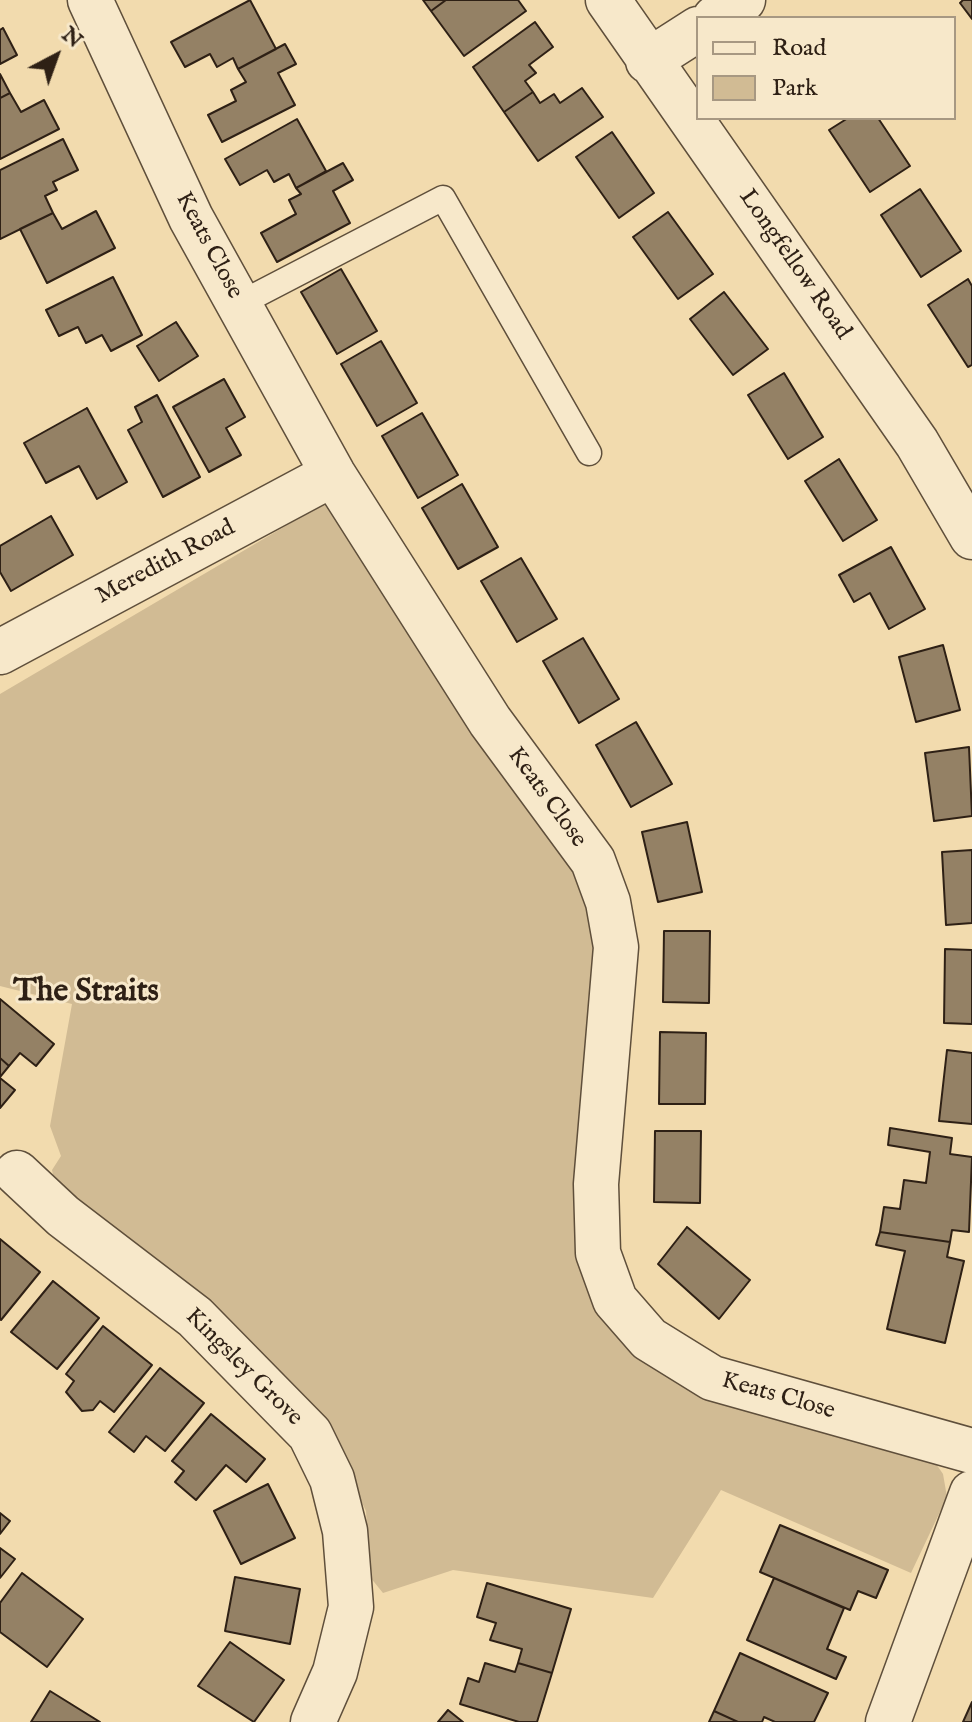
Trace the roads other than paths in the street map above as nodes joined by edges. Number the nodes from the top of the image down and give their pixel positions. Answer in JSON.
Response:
{"nodes":[{"id":1,"x":90,"y":0,"type":"edge"},
{"id":2,"x":608,"y":0,"type":"edge"},
{"id":3,"x":743,"y":0,"type":"edge"},
{"id":4,"x":718,"y":16,"type":"edge"},
{"id":5,"x":696,"y":30,"type":"edge"},
{"id":6,"x":648,"y":61,"type":"junction"},
{"id":7,"x":239,"y":304,"type":"junction"},
{"id":8,"x":589,"y":453,"type":"dead end"},
{"id":9,"x":333,"y":474,"type":"junction"},
{"id":10,"x":972,"y":537,"type":"edge"},
{"id":11,"x":0,"y":652,"type":"edge"},
{"id":12,"x":20,"y":1166,"type":"edge"},
{"id":13,"x":972,"y":1451,"type":"edge"},
{"id":14,"x":972,"y":1493,"type":"edge"},
{"id":15,"x":313,"y":1722,"type":"edge"},
{"id":16,"x":888,"y":1722,"type":"edge"}],
"edges":[{"from":1,"to":7,"type":"street","name":"Keats Close"},
{"from":2,"to":6,"type":"street","name":"Longfellow Road"},
{"from":3,"to":4,"type":"street"},
{"from":5,"to":6,"type":"street"},
{"from":6,"to":10,"type":"street","name":"Longfellow Road"},
{"from":7,"to":8,"type":"lane"},
{"from":7,"to":9,"type":"street","name":"Keats Close"},
{"from":9,"to":11,"type":"street","name":"Meredith Road"},
{"from":9,"to":13,"type":"street","name":"Keats Close"},
{"from":12,"to":15,"type":"street","name":"Kingsley Grove"},
{"from":14,"to":16,"type":"street"}]}
